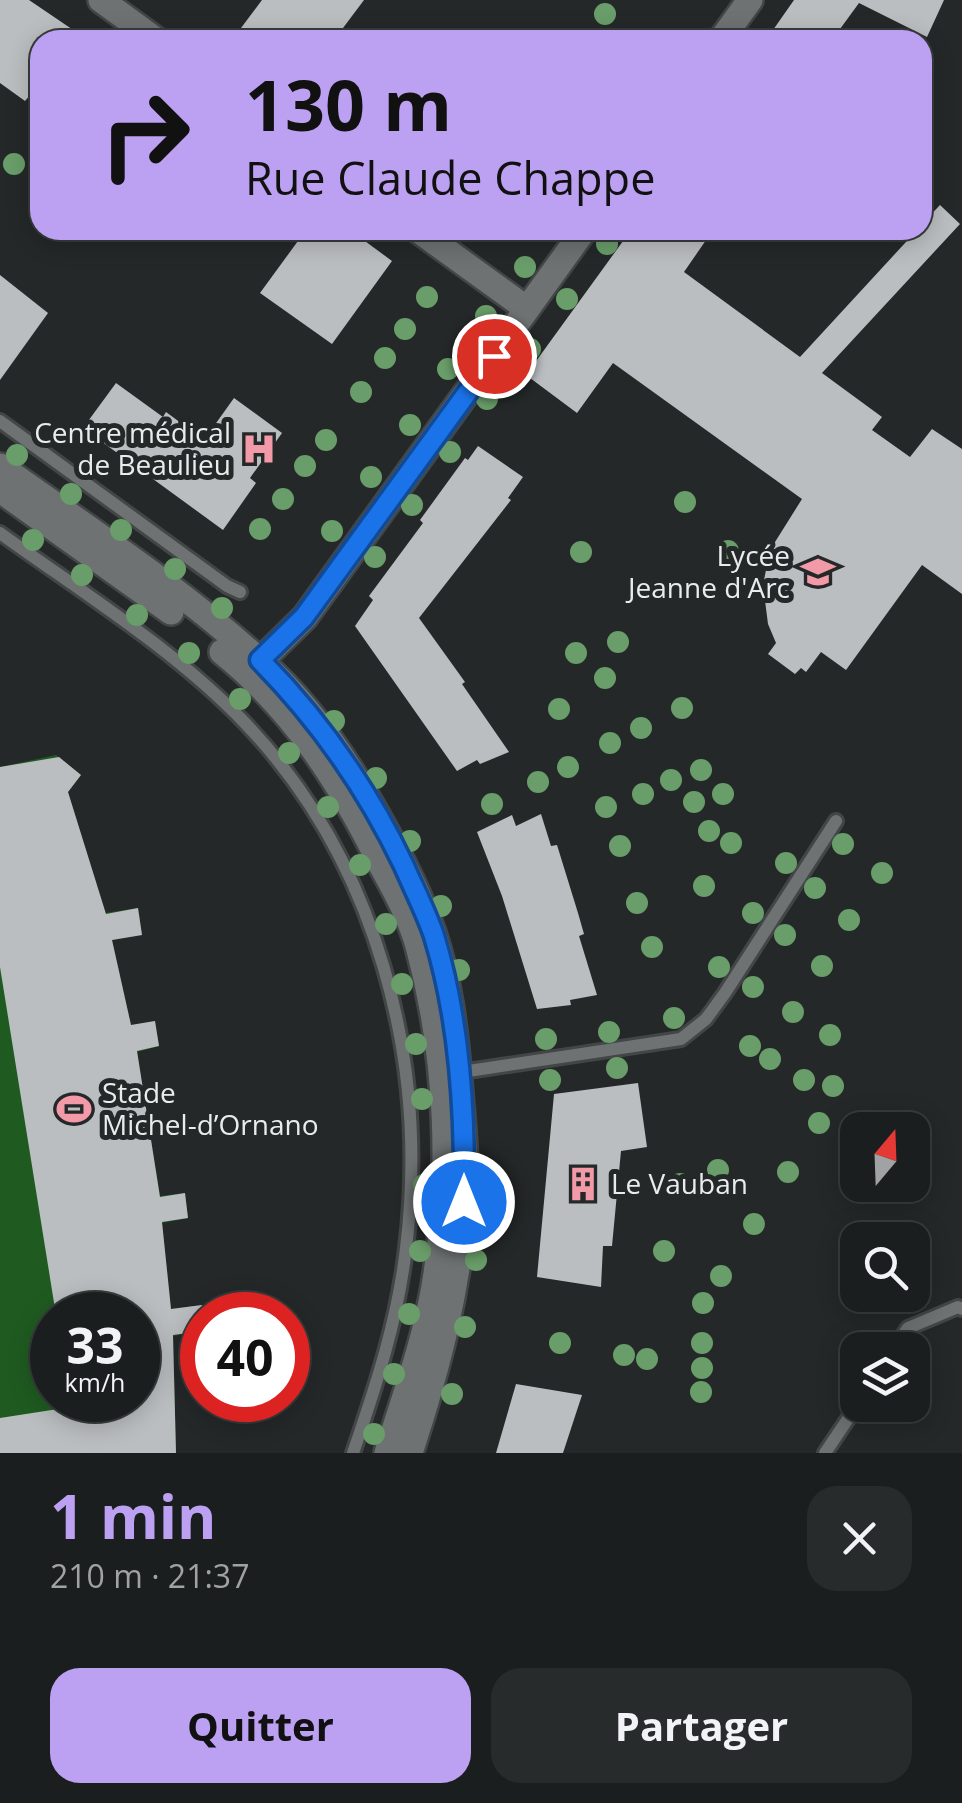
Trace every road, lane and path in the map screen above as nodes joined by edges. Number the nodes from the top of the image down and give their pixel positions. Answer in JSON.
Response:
{"nodes":[{"id":1,"x":101,"y":0,"type":"edge"},
{"id":2,"x":750,"y":0,"type":"edge"},
{"id":3,"x":142,"y":30,"type":"edge"},
{"id":4,"x":729,"y":30,"type":"edge"},
{"id":5,"x":432,"y":240,"type":"edge"},
{"id":6,"x":577,"y":240,"type":"edge"},
{"id":7,"x":527,"y":309,"type":"junction"},
{"id":8,"x":0,"y":422,"type":"edge"},
{"id":9,"x":0,"y":466,"type":"edge"},
{"id":10,"x":0,"y":490,"type":"edge"},
{"id":11,"x":0,"y":533,"type":"edge"},
{"id":12,"x":240,"y":592,"type":"dead end"},
{"id":13,"x":254,"y":667,"type":"junction"},
{"id":14,"x":836,"y":821,"type":"dead end"},
{"id":15,"x":450,"y":1074,"type":"junction"},
{"id":16,"x":962,"y":1309,"type":"edge"},
{"id":17,"x":905,"y":1332,"type":"edge"},
{"id":18,"x":846,"y":1422,"type":"edge"},
{"id":19,"x":353,"y":1453,"type":"edge"},
{"id":20,"x":387,"y":1453,"type":"edge"},
{"id":21,"x":410,"y":1453,"type":"edge"},
{"id":22,"x":825,"y":1453,"type":"edge"}],
"edges":[{"from":1,"to":3,"type":"street"},
{"from":2,"to":4,"type":"street"},
{"from":5,"to":7,"type":"street"},
{"from":6,"to":7,"type":"street"},
{"from":7,"to":13,"type":"street"},
{"from":8,"to":12,"type":"lane"},
{"from":9,"to":13,"type":"street"},
{"from":10,"to":13,"type":"street"},
{"from":11,"to":19,"type":"lane"},
{"from":13,"to":15,"type":"street"},
{"from":14,"to":15,"type":"lane"},
{"from":15,"to":20,"type":"street"},
{"from":15,"to":21,"type":"street"},
{"from":16,"to":17,"type":"lane"},
{"from":18,"to":22,"type":"lane"}]}
